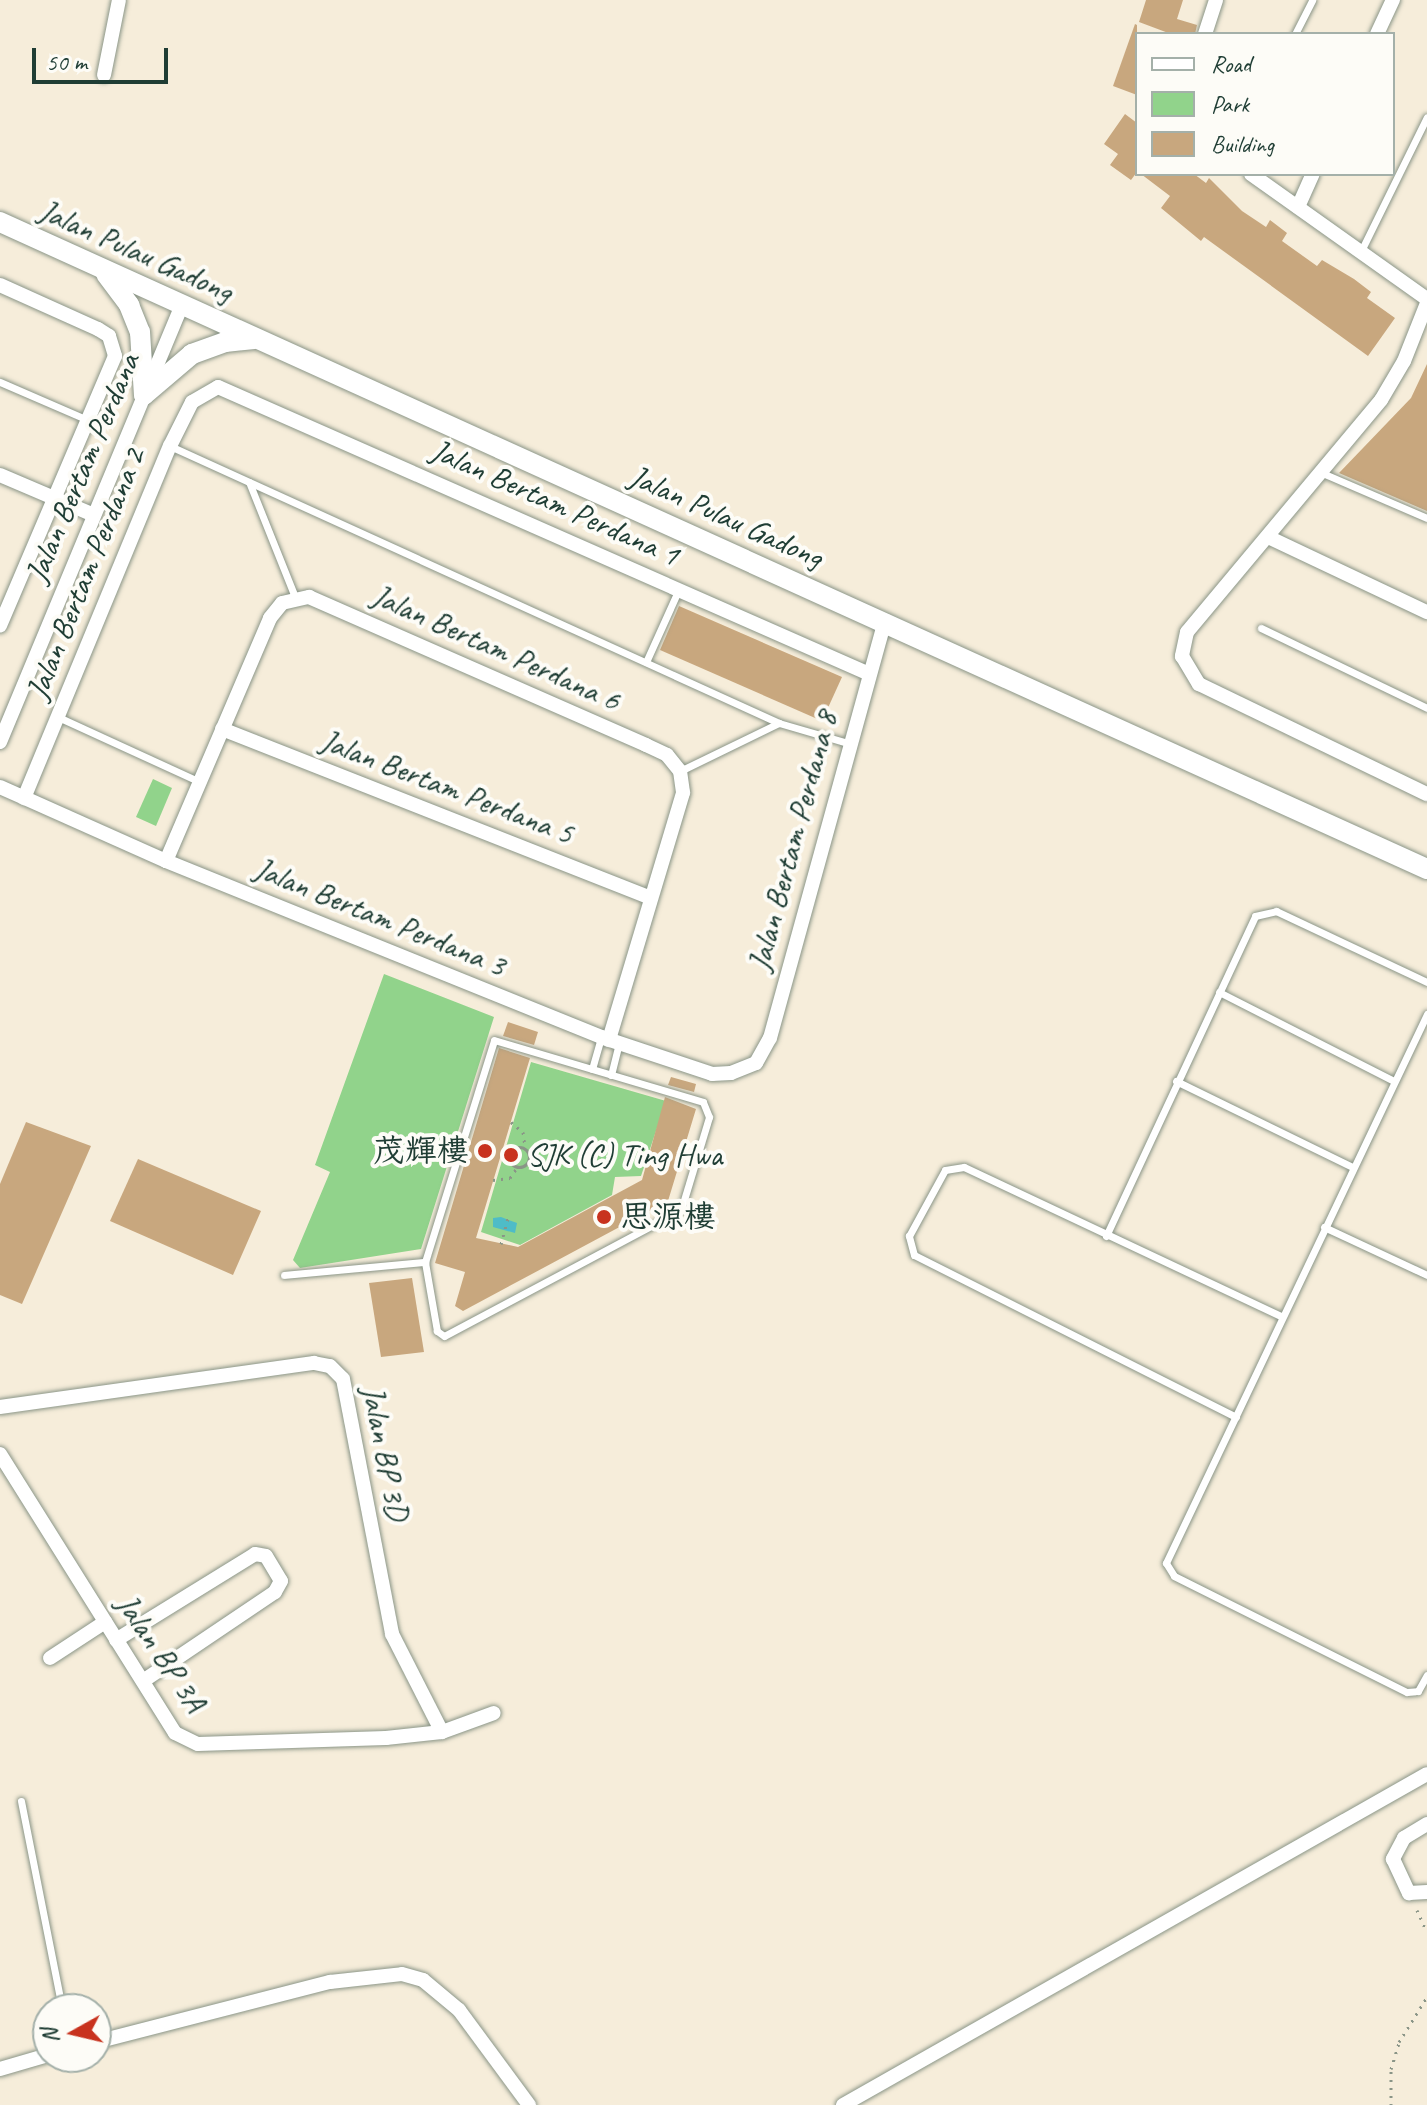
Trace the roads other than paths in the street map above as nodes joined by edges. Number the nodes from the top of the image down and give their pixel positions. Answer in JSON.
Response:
{"nodes":[{"id":1,"x":119,"y":0,"type":"edge"},
{"id":2,"x":1216,"y":0,"type":"edge"},
{"id":3,"x":1312,"y":0,"type":"edge"},
{"id":4,"x":1393,"y":0,"type":"edge"},
{"id":5,"x":1206,"y":32,"type":"edge"},
{"id":6,"x":1296,"y":32,"type":"edge"},
{"id":7,"x":1378,"y":32,"type":"edge"},
{"id":8,"x":104,"y":75,"type":"dead end"},
{"id":9,"x":1427,"y":117,"type":"edge"},
{"id":10,"x":1254,"y":176,"type":"edge"},
{"id":11,"x":1312,"y":176,"type":"edge"},
{"id":12,"x":1298,"y":207,"type":"junction"},
{"id":13,"x":0,"y":222,"type":"edge"},
{"id":14,"x":0,"y":230,"type":"edge"},
{"id":15,"x":36,"y":240,"type":"junction"},
{"id":16,"x":1360,"y":253,"type":"junction"},
{"id":17,"x":100,"y":268,"type":"junction"},
{"id":18,"x":0,"y":285,"type":"edge"},
{"id":19,"x":1427,"y":301,"type":"edge"},
{"id":20,"x":182,"y":305,"type":"junction"},
{"id":21,"x":259,"y":339,"type":"junction"},
{"id":22,"x":0,"y":382,"type":"edge"},
{"id":23,"x":218,"y":387,"type":"joint"},
{"id":24,"x":144,"y":395,"type":"junction"},
{"id":25,"x":88,"y":420,"type":"junction"},
{"id":26,"x":170,"y":446,"type":"junction"},
{"id":27,"x":1320,"y":472,"type":"junction"},
{"id":28,"x":0,"y":475,"type":"edge"},
{"id":29,"x":249,"y":482,"type":"junction"},
{"id":30,"x":55,"y":499,"type":"junction"},
{"id":31,"x":94,"y":515,"type":"junction"},
{"id":32,"x":1425,"y":520,"type":"edge"},
{"id":33,"x":1268,"y":537,"type":"junction"},
{"id":34,"x":679,"y":589,"type":"junction"},
{"id":35,"x":288,"y":600,"type":"junction"},
{"id":36,"x":1427,"y":612,"type":"edge"},
{"id":37,"x":885,"y":621,"type":"junction"},
{"id":38,"x":0,"y":626,"type":"edge"},
{"id":39,"x":1261,"y":628,"type":"dead end"},
{"id":40,"x":646,"y":662,"type":"junction"},
{"id":41,"x":867,"y":673,"type":"junction"},
{"id":42,"x":1427,"y":708,"type":"edge"},
{"id":43,"x":58,"y":717,"type":"junction"},
{"id":44,"x":779,"y":723,"type":"junction"},
{"id":45,"x":222,"y":729,"type":"junction"},
{"id":46,"x":0,"y":742,"type":"edge"},
{"id":47,"x":848,"y":743,"type":"junction"},
{"id":48,"x":680,"y":771,"type":"junction"},
{"id":49,"x":200,"y":782,"type":"junction"},
{"id":50,"x":0,"y":787,"type":"edge"},
{"id":51,"x":1427,"y":794,"type":"edge"},
{"id":52,"x":24,"y":798,"type":"junction"},
{"id":53,"x":166,"y":861,"type":"junction"},
{"id":54,"x":1427,"y":869,"type":"edge"},
{"id":55,"x":651,"y":898,"type":"junction"},
{"id":56,"x":1427,"y":982,"type":"edge"},
{"id":57,"x":1219,"y":992,"type":"junction"},
{"id":58,"x":1427,"y":1014,"type":"edge"},
{"id":59,"x":610,"y":1040,"type":"junction"},
{"id":60,"x":592,"y":1069,"type":"junction"},
{"id":61,"x":746,"y":1069,"type":"joint"},
{"id":62,"x":611,"y":1075,"type":"junction"},
{"id":63,"x":1176,"y":1081,"type":"junction"},
{"id":64,"x":1394,"y":1081,"type":"junction"},
{"id":65,"x":1352,"y":1167,"type":"junction"},
{"id":66,"x":1324,"y":1227,"type":"junction"},
{"id":67,"x":1106,"y":1236,"type":"junction"},
{"id":68,"x":425,"y":1262,"type":"junction"},
{"id":69,"x":284,"y":1275,"type":"dead end"},
{"id":70,"x":1427,"y":1275,"type":"edge"},
{"id":71,"x":1281,"y":1316,"type":"junction"},
{"id":72,"x":0,"y":1407,"type":"edge"},
{"id":73,"x":1236,"y":1417,"type":"junction"},
{"id":74,"x":0,"y":1454,"type":"edge"},
{"id":75,"x":105,"y":1622,"type":"junction"},
{"id":76,"x":116,"y":1640,"type":"junction"},
{"id":77,"x":50,"y":1658,"type":"dead end"},
{"id":78,"x":1427,"y":1675,"type":"edge"},
{"id":79,"x":143,"y":1681,"type":"junction"},
{"id":80,"x":494,"y":1713,"type":"dead end"},
{"id":81,"x":442,"y":1732,"type":"junction"},
{"id":82,"x":1427,"y":1774,"type":"edge"},
{"id":83,"x":21,"y":1801,"type":"dead end"},
{"id":84,"x":1427,"y":1824,"type":"edge"},
{"id":85,"x":1427,"y":1892,"type":"edge"},
{"id":86,"x":59,"y":1993,"type":"edge"},
{"id":87,"x":112,"y":2038,"type":"edge"},
{"id":88,"x":32,"y":2060,"type":"edge"},
{"id":89,"x":0,"y":2069,"type":"edge"},
{"id":90,"x":529,"y":2105,"type":"edge"},
{"id":91,"x":843,"y":2105,"type":"edge"}],
"edges":[{"from":1,"to":8,"type":"street"},
{"from":2,"to":5,"type":"street"},
{"from":3,"to":6,"type":"lane"},
{"from":4,"to":7,"type":"street"},
{"from":9,"to":16,"type":"lane"},
{"from":10,"to":12,"type":"street"},
{"from":11,"to":12,"type":"street"},
{"from":12,"to":16,"type":"street"},
{"from":13,"to":15,"type":"main road","name":"Jalan Pulau Gadong"},
{"from":14,"to":15,"type":"main road"},
{"from":15,"to":17,"type":"main road","name":"Jalan Pulau Gadong"},
{"from":16,"to":19,"type":"street"},
{"from":17,"to":20,"type":"main road","name":"Jalan Pulau Gadong"},
{"from":17,"to":24,"type":"main road"},
{"from":18,"to":25,"type":"street"},
{"from":19,"to":27,"type":"street"},
{"from":20,"to":21,"type":"main road","name":"Jalan Pulau Gadong"},
{"from":20,"to":24,"type":"street","name":"Jalan Bertam Perdana"},
{"from":21,"to":24,"type":"main road"},
{"from":21,"to":37,"type":"main road","name":"Jalan Pulau Gadong"},
{"from":22,"to":25,"type":"lane"},
{"from":23,"to":26,"type":"street","name":"Jalan Bertam Perdana 2"},
{"from":23,"to":34,"type":"street","name":"Jalan Bertam Perdana 1"},
{"from":24,"to":31,"type":"street","name":"Jalan Bertam Perdana"},
{"from":25,"to":30,"type":"street"},
{"from":26,"to":29,"type":"lane"},
{"from":26,"to":43,"type":"street","name":"Jalan Bertam Perdana 2"},
{"from":27,"to":32,"type":"lane"},
{"from":27,"to":33,"type":"street"},
{"from":28,"to":30,"type":"street"},
{"from":29,"to":35,"type":"lane"},
{"from":29,"to":40,"type":"lane"},
{"from":30,"to":31,"type":"street"},
{"from":30,"to":38,"type":"street"},
{"from":31,"to":46,"type":"street","name":"Jalan Bertam Perdana"},
{"from":33,"to":36,"type":"street"},
{"from":33,"to":51,"type":"street"},
{"from":34,"to":40,"type":"lane"},
{"from":34,"to":41,"type":"street","name":"Jalan Bertam Perdana 1"},
{"from":35,"to":45,"type":"street"},
{"from":35,"to":48,"type":"street","name":"Jalan Bertam Perdana 6"},
{"from":37,"to":41,"type":"street","name":"Jalan Bertam Perdana 8"},
{"from":37,"to":54,"type":"main road","name":"Jalan Pulau Gadong"},
{"from":39,"to":42,"type":"lane"},
{"from":40,"to":44,"type":"lane"},
{"from":41,"to":47,"type":"street","name":"Jalan Bertam Perdana 8"},
{"from":43,"to":49,"type":"lane"},
{"from":43,"to":52,"type":"street","name":"Jalan Bertam Perdana 2"},
{"from":44,"to":47,"type":"lane"},
{"from":44,"to":48,"type":"lane"},
{"from":45,"to":49,"type":"street"},
{"from":45,"to":55,"type":"street","name":"Jalan Bertam Perdana 5"},
{"from":47,"to":61,"type":"street","name":"Jalan Bertam Perdana 8"},
{"from":48,"to":55,"type":"street"},
{"from":49,"to":53,"type":"street"},
{"from":50,"to":52,"type":"street","name":"Jalan Bertam Perdana 3"},
{"from":52,"to":53,"type":"street","name":"Jalan Bertam Perdana 3"},
{"from":53,"to":59,"type":"street","name":"Jalan Bertam Perdana 3"},
{"from":55,"to":59,"type":"street"},
{"from":56,"to":57,"type":"lane"},
{"from":57,"to":63,"type":"lane"},
{"from":57,"to":64,"type":"lane"},
{"from":58,"to":64,"type":"lane"},
{"from":59,"to":60,"type":"lane"},
{"from":59,"to":61,"type":"street","name":"Jalan Bertam Perdana 3"},
{"from":59,"to":62,"type":"lane"},
{"from":60,"to":62,"type":"lane"},
{"from":60,"to":68,"type":"lane"},
{"from":62,"to":68,"type":"lane"},
{"from":63,"to":65,"type":"lane"},
{"from":63,"to":67,"type":"lane"},
{"from":64,"to":65,"type":"lane"},
{"from":65,"to":66,"type":"lane"},
{"from":66,"to":70,"type":"lane"},
{"from":66,"to":71,"type":"lane"},
{"from":67,"to":71,"type":"lane"},
{"from":67,"to":73,"type":"lane"},
{"from":68,"to":69,"type":"lane"},
{"from":71,"to":73,"type":"lane"},
{"from":72,"to":81,"type":"street","name":"Jalan BP 3D"},
{"from":73,"to":78,"type":"lane"},
{"from":74,"to":75,"type":"street","name":"Jalan BP 3A"},
{"from":75,"to":76,"type":"street","name":"Jalan BP 3A"},
{"from":75,"to":77,"type":"street"},
{"from":76,"to":79,"type":"street","name":"Jalan BP 3A"},
{"from":76,"to":79,"type":"street"},
{"from":79,"to":81,"type":"street","name":"Jalan BP 3A"},
{"from":80,"to":81,"type":"street","name":"Jalan BP 3A"},
{"from":82,"to":91,"type":"street"},
{"from":83,"to":86,"type":"lane"},
{"from":84,"to":85,"type":"street"},
{"from":87,"to":90,"type":"street"},
{"from":88,"to":89,"type":"street"}]}
